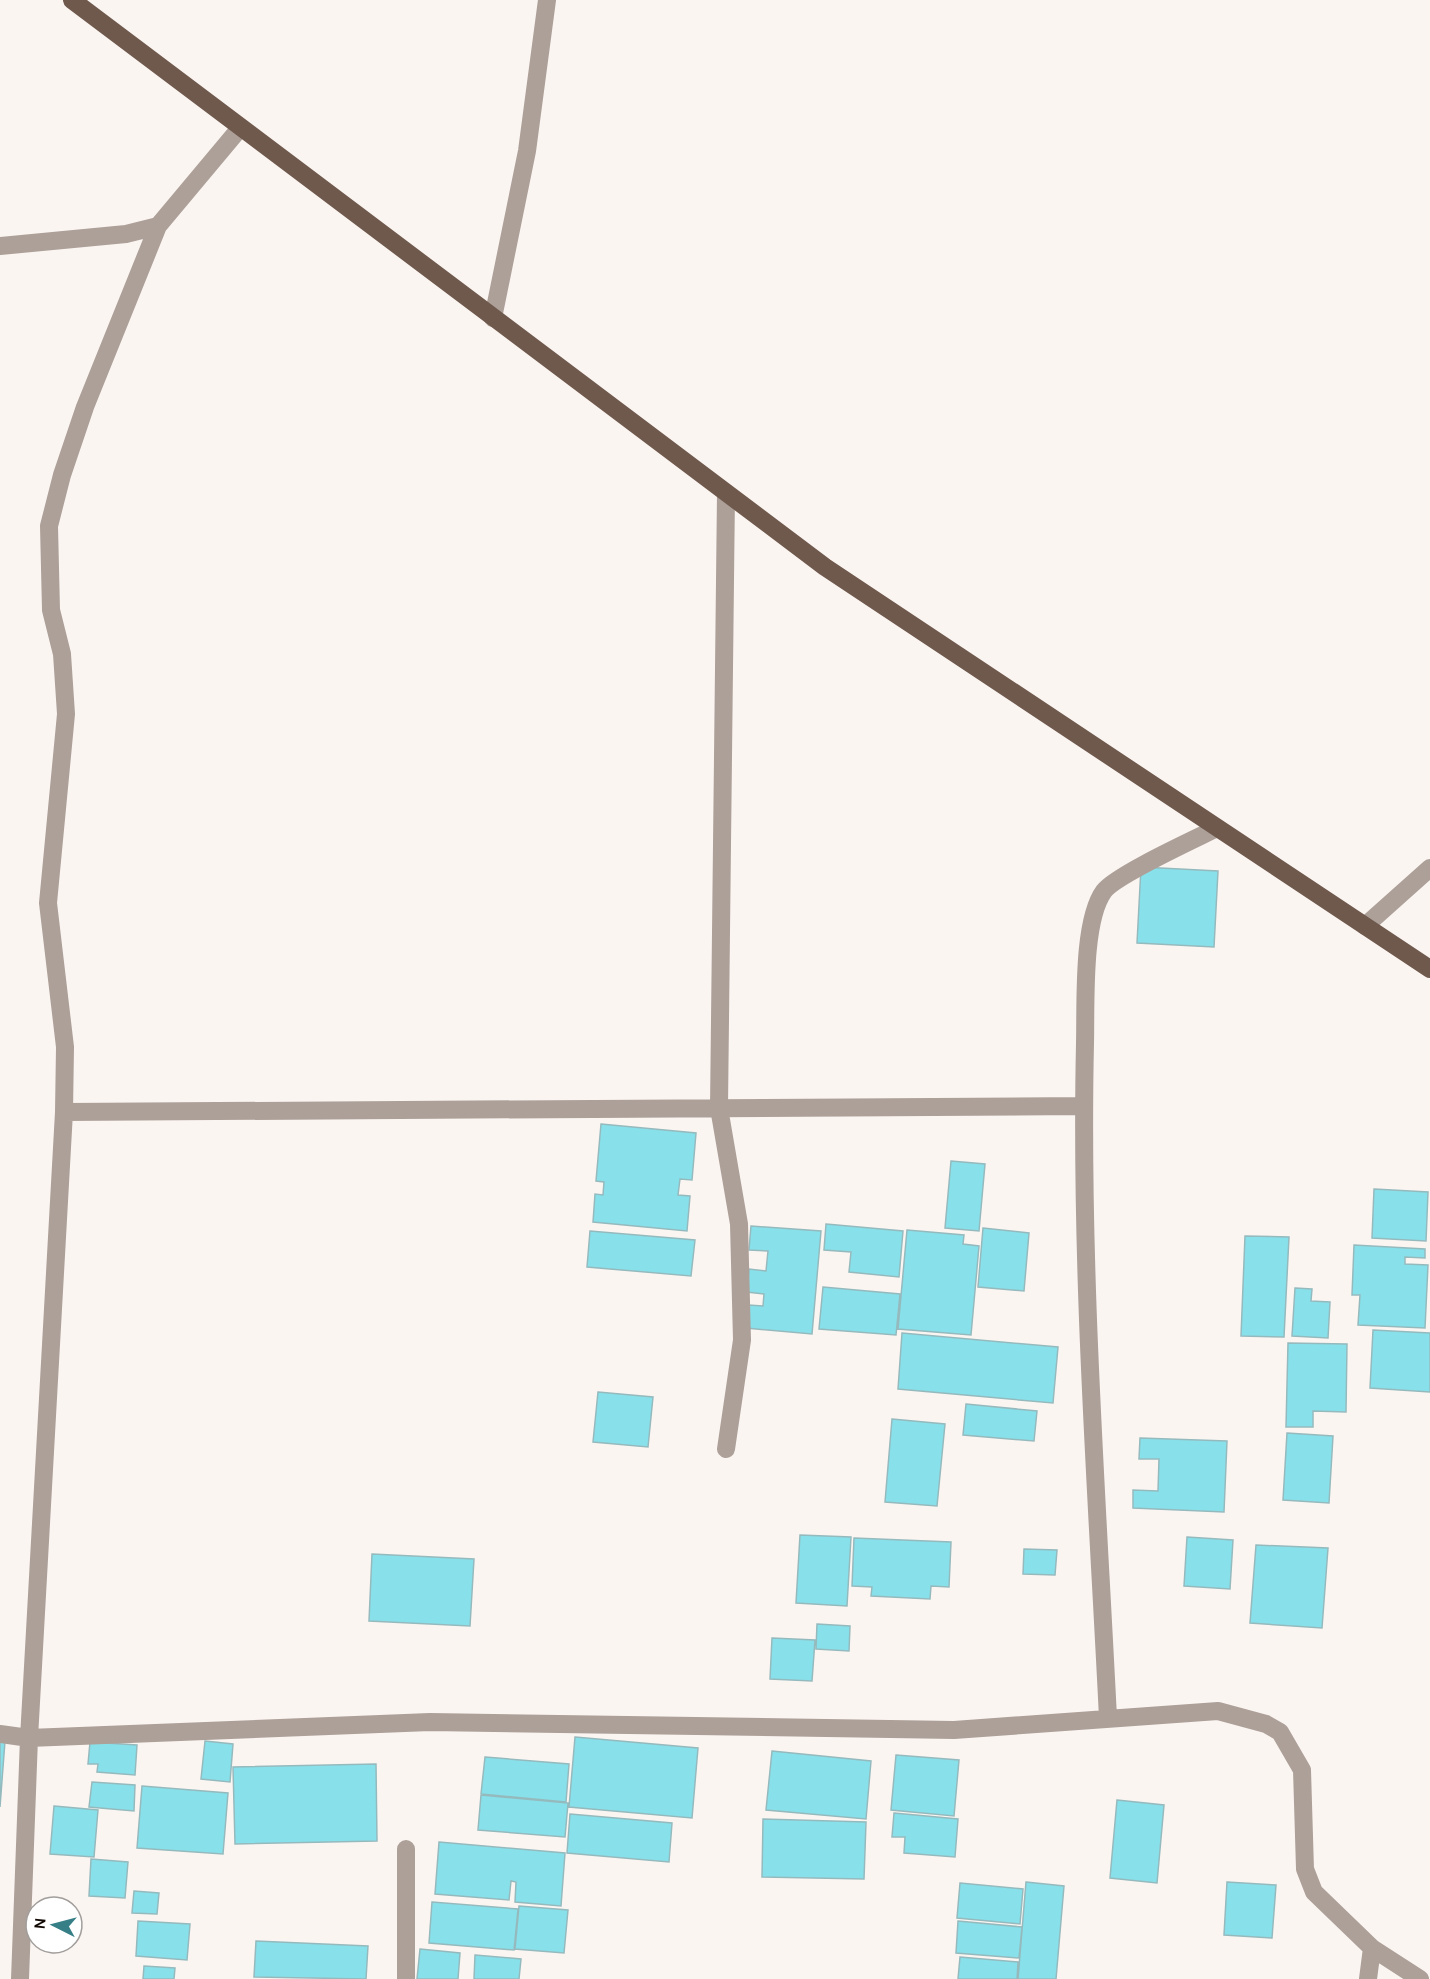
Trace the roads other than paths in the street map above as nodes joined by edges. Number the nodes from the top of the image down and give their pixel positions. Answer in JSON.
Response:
{"nodes":[{"id":1,"x":72,"y":0,"type":"edge"},
{"id":2,"x":547,"y":0,"type":"edge"},
{"id":3,"x":240,"y":128,"type":"junction"},
{"id":4,"x":158,"y":226,"type":"junction"},
{"id":5,"x":0,"y":246,"type":"edge"},
{"id":6,"x":493,"y":318,"type":"junction"},
{"id":7,"x":726,"y":493,"type":"junction"},
{"id":8,"x":1217,"y":828,"type":"junction"},
{"id":9,"x":1430,"y":868,"type":"edge"},
{"id":10,"x":1365,"y":926,"type":"junction"},
{"id":11,"x":1430,"y":969,"type":"edge"},
{"id":12,"x":1083,"y":1106,"type":"junction"},
{"id":13,"x":719,"y":1108,"type":"junction"},
{"id":14,"x":64,"y":1112,"type":"junction"},
{"id":15,"x":726,"y":1449,"type":"dead end"},
{"id":16,"x":1108,"y":1718,"type":"junction"},
{"id":17,"x":0,"y":1734,"type":"edge"},
{"id":18,"x":29,"y":1738,"type":"junction"},
{"id":19,"x":406,"y":1849,"type":"dead end"},
{"id":20,"x":1372,"y":1948,"type":"junction"},
{"id":21,"x":20,"y":1979,"type":"edge"},
{"id":22,"x":406,"y":1979,"type":"edge"},
{"id":23,"x":1368,"y":1979,"type":"edge"},
{"id":24,"x":1420,"y":1979,"type":"edge"}],
"edges":[{"from":1,"to":3,"type":"main road"},
{"from":2,"to":6,"type":"street"},
{"from":3,"to":4,"type":"street"},
{"from":3,"to":6,"type":"main road"},
{"from":4,"to":5,"type":"street"},
{"from":4,"to":14,"type":"street"},
{"from":6,"to":7,"type":"main road"},
{"from":7,"to":8,"type":"main road"},
{"from":7,"to":13,"type":"street"},
{"from":8,"to":10,"type":"main road"},
{"from":8,"to":12,"type":"street"},
{"from":9,"to":10,"type":"street"},
{"from":10,"to":11,"type":"main road"},
{"from":12,"to":13,"type":"street"},
{"from":12,"to":16,"type":"street"},
{"from":13,"to":14,"type":"street"},
{"from":13,"to":15,"type":"street"},
{"from":14,"to":18,"type":"street"},
{"from":16,"to":18,"type":"street"},
{"from":16,"to":20,"type":"street"},
{"from":17,"to":18,"type":"street"},
{"from":18,"to":21,"type":"street"},
{"from":19,"to":22,"type":"street"},
{"from":20,"to":23,"type":"street"},
{"from":20,"to":24,"type":"street"}]}
